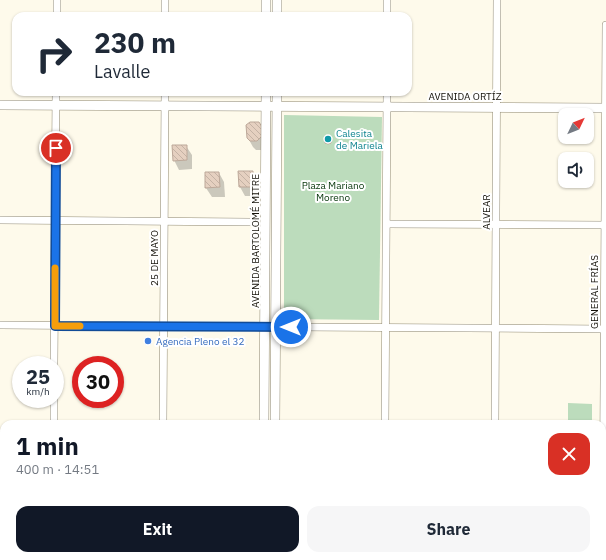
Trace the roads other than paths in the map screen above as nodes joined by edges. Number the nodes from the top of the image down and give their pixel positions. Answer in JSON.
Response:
{"nodes":[{"id":1,"x":57,"y":0,"type":"edge"},
{"id":2,"x":165,"y":0,"type":"edge"},
{"id":3,"x":266,"y":0,"type":"edge"},
{"id":4,"x":277,"y":0,"type":"edge"},
{"id":5,"x":387,"y":0,"type":"edge"},
{"id":6,"x":497,"y":0,"type":"edge"},
{"id":7,"x":57,"y":12,"type":"edge"},
{"id":8,"x":165,"y":12,"type":"edge"},
{"id":9,"x":266,"y":12,"type":"edge"},
{"id":10,"x":277,"y":12,"type":"edge"},
{"id":11,"x":387,"y":12,"type":"edge"},
{"id":12,"x":606,"y":25,"type":"edge"},
{"id":13,"x":56,"y":96,"type":"edge"},
{"id":14,"x":165,"y":96,"type":"edge"},
{"id":15,"x":266,"y":96,"type":"edge"},
{"id":16,"x":277,"y":96,"type":"edge"},
{"id":17,"x":387,"y":96,"type":"edge"},
{"id":18,"x":0,"y":105,"type":"edge"},
{"id":19,"x":56,"y":105,"type":"junction"},
{"id":20,"x":165,"y":106,"type":"junction"},
{"id":21,"x":266,"y":106,"type":"junction"},
{"id":22,"x":277,"y":106,"type":"junction"},
{"id":23,"x":387,"y":107,"type":"junction"},
{"id":24,"x":496,"y":107,"type":"junction"},
{"id":25,"x":606,"y":108,"type":"edge"},
{"id":26,"x":0,"y":220,"type":"edge"},
{"id":27,"x":55,"y":220,"type":"junction"},
{"id":28,"x":164,"y":221,"type":"junction"},
{"id":29,"x":250,"y":222,"type":"dead end"},
{"id":30,"x":387,"y":224,"type":"junction"},
{"id":31,"x":496,"y":224,"type":"junction"},
{"id":32,"x":605,"y":225,"type":"edge"},
{"id":33,"x":0,"y":325,"type":"edge"},
{"id":34,"x":55,"y":326,"type":"junction"},
{"id":35,"x":163,"y":326,"type":"junction"},
{"id":36,"x":265,"y":327,"type":"junction"},
{"id":37,"x":275,"y":327,"type":"junction"},
{"id":38,"x":385,"y":328,"type":"junction"},
{"id":39,"x":495,"y":328,"type":"junction"},
{"id":40,"x":605,"y":329,"type":"edge"},
{"id":41,"x":54,"y":356,"type":"edge"},
{"id":42,"x":54,"y":408,"type":"edge"},
{"id":43,"x":54,"y":420,"type":"edge"},
{"id":44,"x":163,"y":420,"type":"edge"},
{"id":45,"x":264,"y":420,"type":"edge"},
{"id":46,"x":275,"y":420,"type":"edge"},
{"id":47,"x":385,"y":420,"type":"edge"},
{"id":48,"x":495,"y":420,"type":"edge"},
{"id":49,"x":604,"y":420,"type":"edge"}],
"edges":[{"from":1,"to":7,"type":"street"},
{"from":2,"to":8,"type":"street"},
{"from":3,"to":9,"type":"main road"},
{"from":4,"to":10,"type":"main road"},
{"from":5,"to":11,"type":"street"},
{"from":6,"to":24,"type":"street","name":"ALVEAR"},
{"from":12,"to":25,"type":"street","name":"GENERAL FRÍAS"},
{"from":13,"to":19,"type":"street"},
{"from":14,"to":20,"type":"street","name":"25 DE MAYO"},
{"from":15,"to":21,"type":"main road","name":"AVENIDA BARTOLOMÉ MITRE"},
{"from":16,"to":22,"type":"main road","name":"AVENIDA BARTOLOMÉ MITRE"},
{"from":17,"to":23,"type":"street"},
{"from":18,"to":19,"type":"main road","name":"AVENIDA ORTÍZ"},
{"from":19,"to":20,"type":"main road","name":"AVENIDA ORTÍZ"},
{"from":19,"to":27,"type":"street"},
{"from":20,"to":21,"type":"main road","name":"AVENIDA ORTÍZ"},
{"from":20,"to":28,"type":"street","name":"25 DE MAYO"},
{"from":21,"to":22,"type":"main road","name":"AVENIDA ORTÍZ"},
{"from":21,"to":36,"type":"main road","name":"AVENIDA BARTOLOMÉ MITRE"},
{"from":22,"to":23,"type":"main road","name":"AVENIDA ORTÍZ"},
{"from":22,"to":37,"type":"main road","name":"AVENIDA BARTOLOMÉ MITRE"},
{"from":23,"to":24,"type":"main road","name":"AVENIDA ORTÍZ"},
{"from":23,"to":30,"type":"street"},
{"from":24,"to":25,"type":"main road","name":"AVENIDA ORTÍZ"},
{"from":24,"to":31,"type":"street","name":"ALVEAR"},
{"from":25,"to":32,"type":"street","name":"GENERAL FRÍAS"},
{"from":26,"to":27,"type":"street"},
{"from":27,"to":28,"type":"street"},
{"from":27,"to":34,"type":"street"},
{"from":28,"to":29,"type":"street"},
{"from":28,"to":35,"type":"street","name":"25 DE MAYO"},
{"from":30,"to":31,"type":"street"},
{"from":30,"to":38,"type":"street"},
{"from":31,"to":32,"type":"street"},
{"from":31,"to":39,"type":"street","name":"ALVEAR"},
{"from":32,"to":40,"type":"street","name":"GENERAL FRÍAS"},
{"from":33,"to":34,"type":"street"},
{"from":34,"to":35,"type":"street"},
{"from":34,"to":41,"type":"street"},
{"from":35,"to":36,"type":"street"},
{"from":35,"to":44,"type":"street","name":"25 DE MAYO"},
{"from":36,"to":37,"type":"street"},
{"from":36,"to":45,"type":"main road","name":"AVENIDA BARTOLOMÉ MITRE"},
{"from":37,"to":38,"type":"street"},
{"from":37,"to":46,"type":"main road","name":"AVENIDA BARTOLOMÉ MITRE"},
{"from":38,"to":39,"type":"street"},
{"from":38,"to":47,"type":"street"},
{"from":39,"to":40,"type":"street"},
{"from":39,"to":48,"type":"street","name":"ALVEAR"},
{"from":40,"to":49,"type":"street","name":"GENERAL FRÍAS"},
{"from":42,"to":43,"type":"street"}]}
